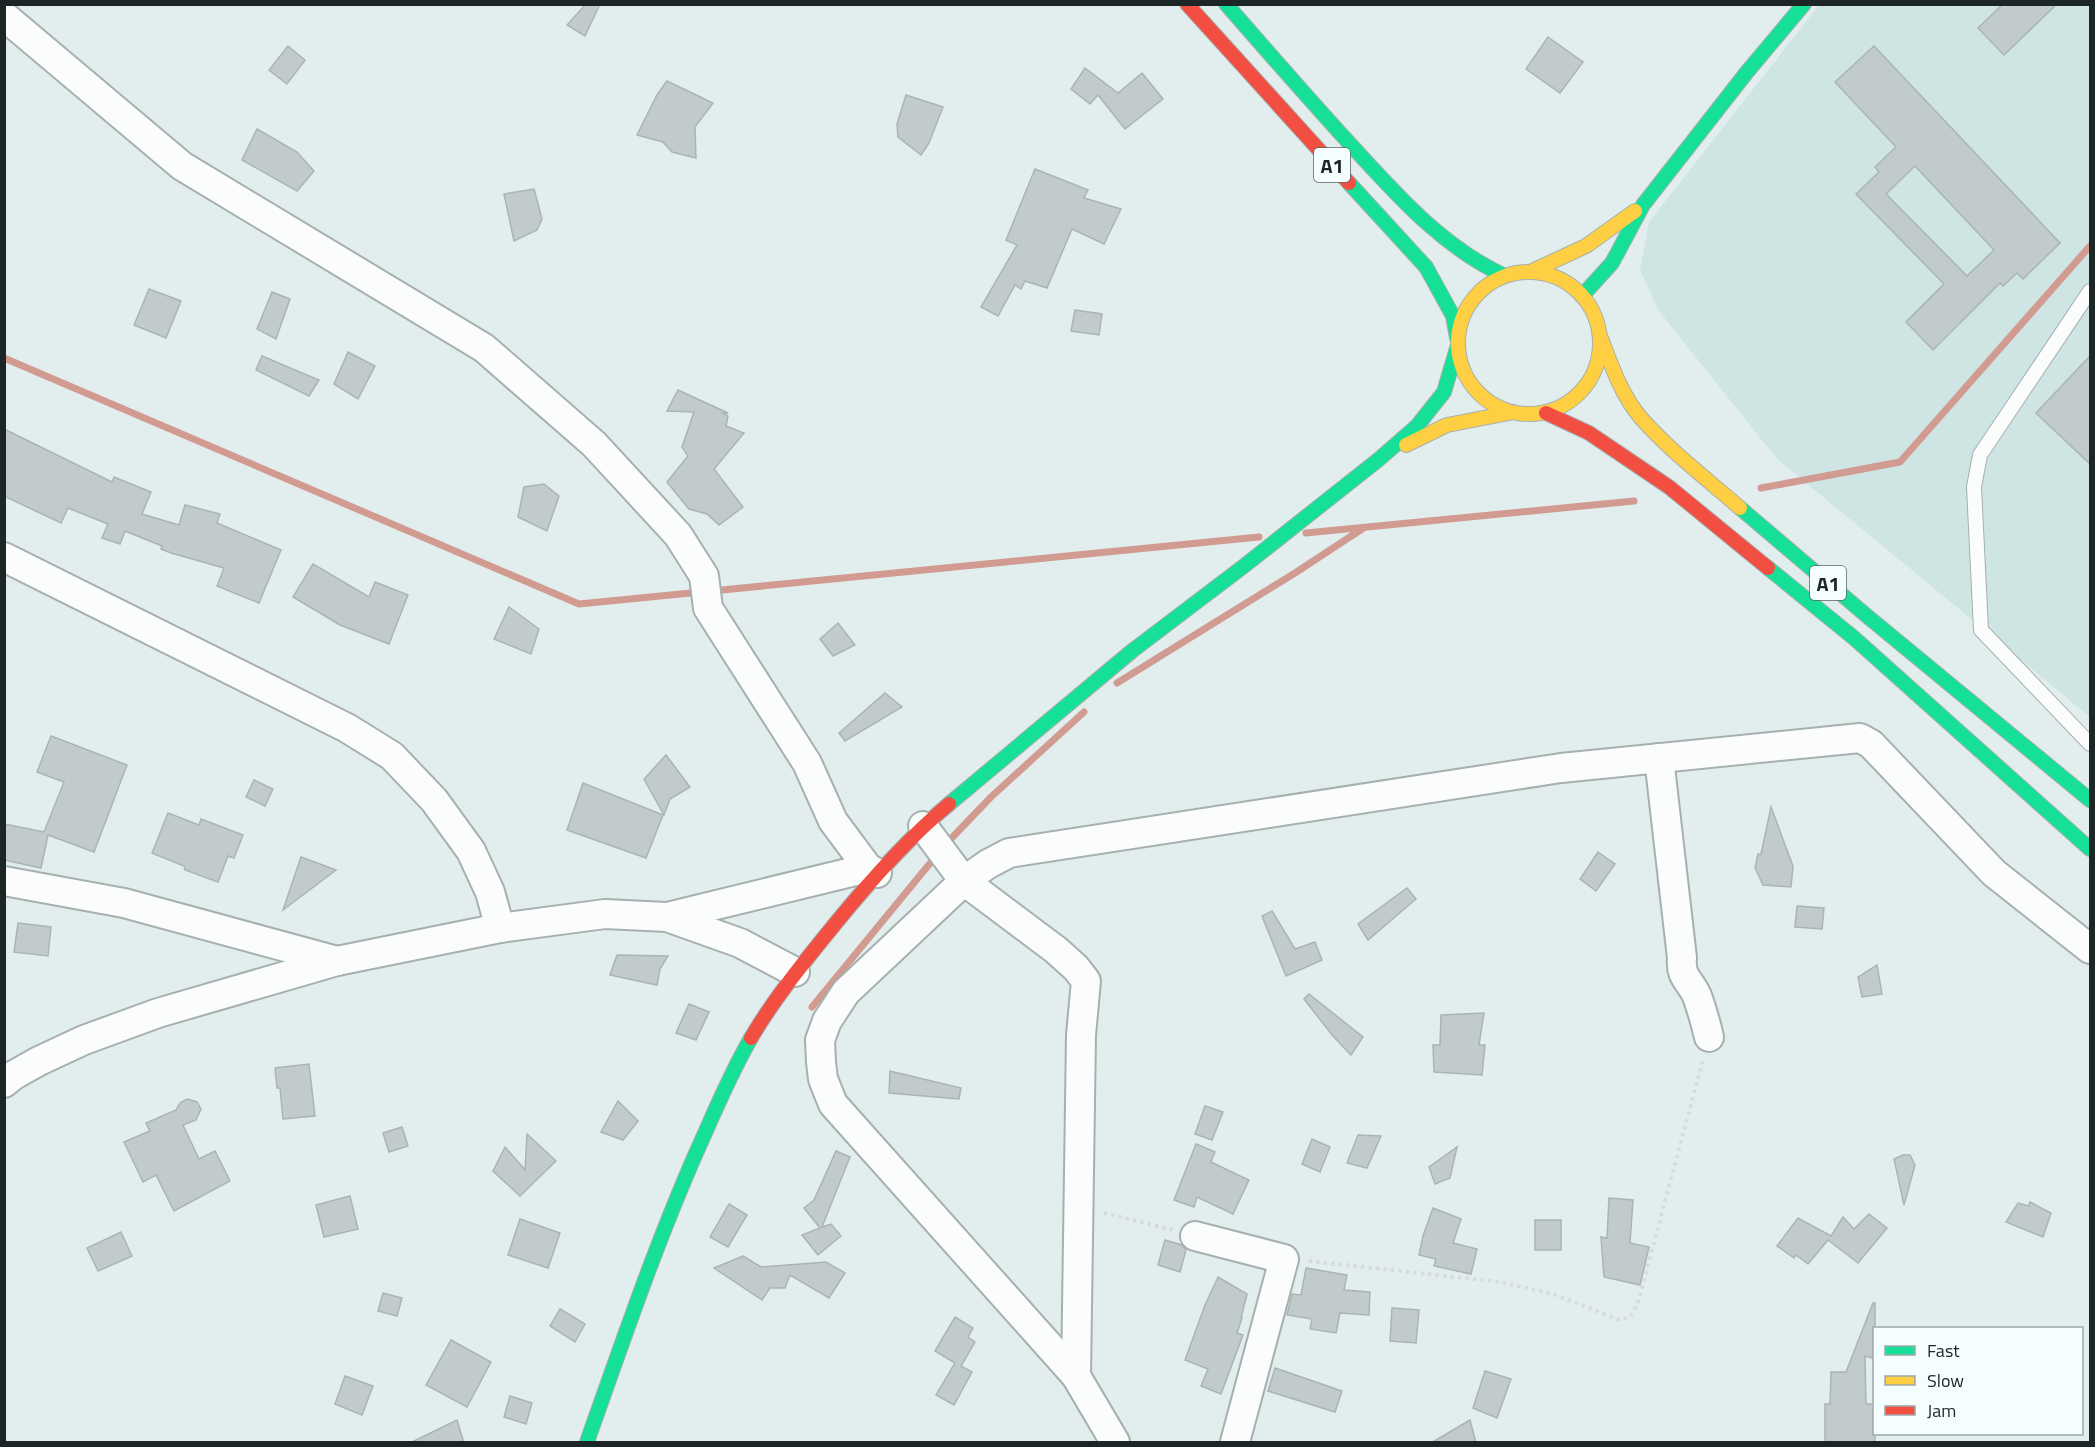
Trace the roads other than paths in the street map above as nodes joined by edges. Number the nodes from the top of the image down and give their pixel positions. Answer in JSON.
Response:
{"nodes":[{"id":1,"x":1187,"y":4,"type":"edge"},
{"id":2,"x":1226,"y":4,"type":"edge"},
{"id":3,"x":1804,"y":4,"type":"edge"},
{"id":4,"x":4,"y":16,"type":"edge"},
{"id":5,"x":1644,"y":205,"type":"junction"},
{"id":6,"x":1530,"y":272,"type":"junction"},
{"id":7,"x":1505,"y":276,"type":"junction"},
{"id":8,"x":2091,"y":291,"type":"edge"},
{"id":9,"x":1582,"y":296,"type":"junction"},
{"id":10,"x":1600,"y":336,"type":"junction"},
{"id":11,"x":1457,"y":343,"type":"junction"},
{"id":12,"x":1509,"y":413,"type":"junction"},
{"id":13,"x":1546,"y":413,"type":"junction"},
{"id":14,"x":1378,"y":460,"type":"junction"},
{"id":15,"x":4,"y":557,"type":"edge"},
{"id":16,"x":2091,"y":744,"type":"edge"},
{"id":17,"x":1659,"y":758,"type":"junction"},
{"id":18,"x":2091,"y":800,"type":"edge"},
{"id":19,"x":923,"y":826,"type":"junction"},
{"id":20,"x":2091,"y":849,"type":"edge"},
{"id":21,"x":873,"y":870,"type":"junction"},
{"id":22,"x":4,"y":881,"type":"edge"},
{"id":23,"x":964,"y":881,"type":"junction"},
{"id":24,"x":667,"y":917,"type":"junction"},
{"id":25,"x":500,"y":928,"type":"junction"},
{"id":26,"x":2091,"y":949,"type":"edge"},
{"id":27,"x":337,"y":961,"type":"junction"},
{"id":28,"x":795,"y":972,"type":"junction"},
{"id":29,"x":1709,"y":1037,"type":"road end"},
{"id":30,"x":4,"y":1083,"type":"edge"},
{"id":31,"x":1195,"y":1236,"type":"road end"},
{"id":32,"x":1076,"y":1376,"type":"junction"},
{"id":33,"x":586,"y":1443,"type":"edge"},
{"id":34,"x":1115,"y":1443,"type":"edge"},
{"id":35,"x":1235,"y":1443,"type":"edge"}],
"edges":[{"from":1,"to":11,"type":"main road","number":"A1"},
{"from":2,"to":7,"type":"main road","number":"A1"},
{"from":3,"to":5,"type":"main road"},
{"from":4,"to":21,"type":"street"},
{"from":5,"to":6,"type":"main road"},
{"from":5,"to":9,"type":"main road"},
{"from":6,"to":7,"type":"main road","number":"A1"},
{"from":6,"to":9,"type":"main road","number":"A1"},
{"from":7,"to":11,"type":"main road","number":"A1"},
{"from":8,"to":16,"type":"lane"},
{"from":9,"to":10,"type":"main road","number":"A1"},
{"from":10,"to":13,"type":"main road","number":"A1"},
{"from":10,"to":18,"type":"main road","number":"A1"},
{"from":11,"to":12,"type":"main road","number":"A1"},
{"from":11,"to":14,"type":"main road"},
{"from":12,"to":13,"type":"main road","number":"A1"},
{"from":12,"to":14,"type":"main road"},
{"from":13,"to":20,"type":"main road","number":"A1"},
{"from":14,"to":19,"type":"main road"},
{"from":15,"to":25,"type":"street"},
{"from":17,"to":23,"type":"street"},
{"from":17,"to":26,"type":"street"},
{"from":17,"to":29,"type":"street"},
{"from":19,"to":21,"type":"main road"},
{"from":19,"to":23,"type":"street"},
{"from":21,"to":24,"type":"street"},
{"from":21,"to":28,"type":"main road"},
{"from":22,"to":27,"type":"street"},
{"from":23,"to":32,"type":"street"},
{"from":23,"to":32,"type":"street"},
{"from":24,"to":25,"type":"street"},
{"from":24,"to":28,"type":"street"},
{"from":25,"to":27,"type":"street"},
{"from":27,"to":30,"type":"street"},
{"from":28,"to":33,"type":"main road"},
{"from":31,"to":35,"type":"street"},
{"from":32,"to":34,"type":"street"}]}
